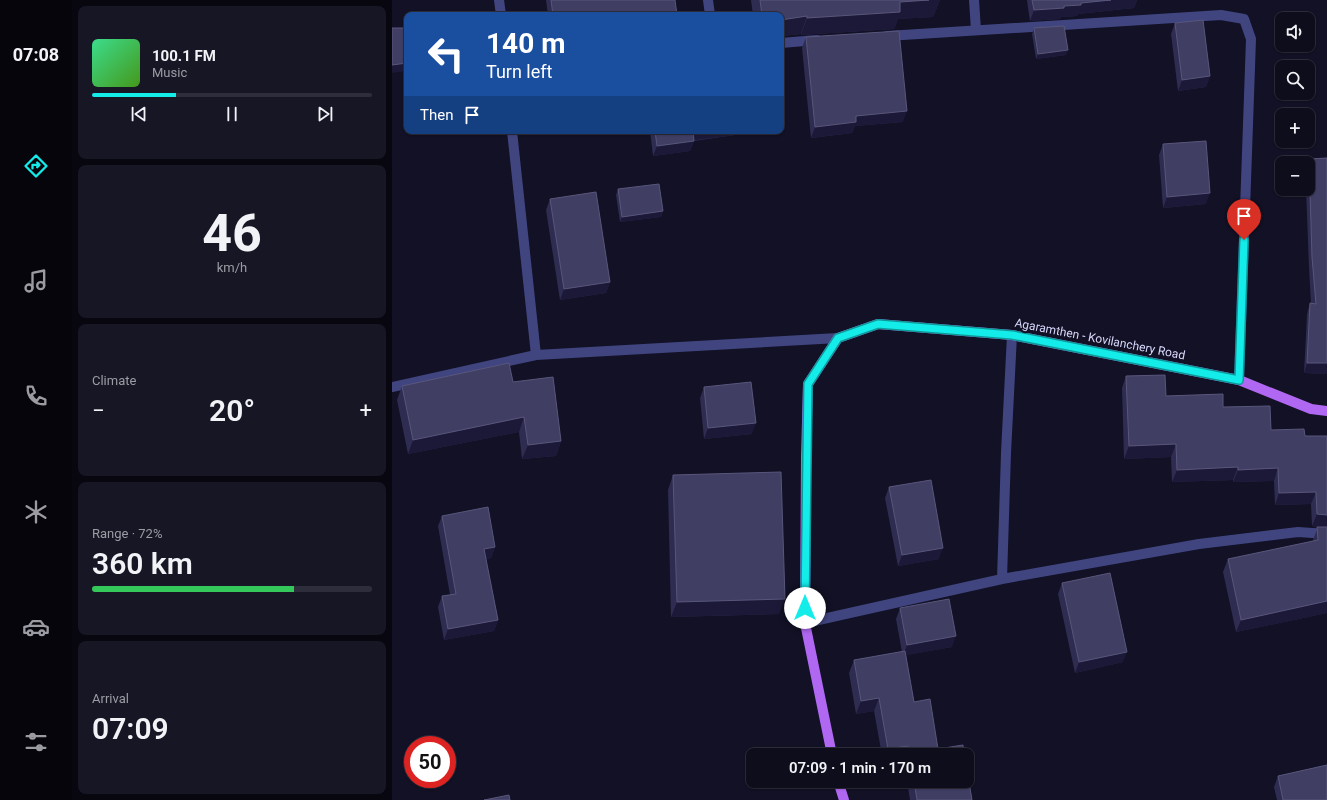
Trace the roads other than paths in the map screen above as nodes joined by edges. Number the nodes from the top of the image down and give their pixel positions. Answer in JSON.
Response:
{"nodes":[{"id":1,"x":499,"y":0,"type":"edge"},
{"id":2,"x":708,"y":0,"type":"edge"},
{"id":3,"x":974,"y":0,"type":"edge"},
{"id":4,"x":501,"y":12,"type":"edge"},
{"id":5,"x":710,"y":12,"type":"edge"},
{"id":6,"x":976,"y":30,"type":"junction"},
{"id":7,"x":874,"y":37,"type":"edge"},
{"id":8,"x":826,"y":40,"type":"edge"},
{"id":9,"x":784,"y":43,"type":"edge"},
{"id":10,"x":512,"y":134,"type":"edge"},
{"id":11,"x":1012,"y":335,"type":"junction"},
{"id":12,"x":838,"y":338,"type":"junction"},
{"id":13,"x":536,"y":355,"type":"junction"},
{"id":14,"x":1239,"y":380,"type":"junction"},
{"id":15,"x":392,"y":387,"type":"edge"},
{"id":16,"x":1327,"y":411,"type":"edge"},
{"id":17,"x":1327,"y":534,"type":"edge"},
{"id":18,"x":1002,"y":579,"type":"junction"},
{"id":19,"x":805,"y":622,"type":"junction"},
{"id":20,"x":831,"y":748,"type":"edge"},
{"id":21,"x":840,"y":788,"type":"edge"},
{"id":22,"x":844,"y":800,"type":"edge"}],
"edges":[{"from":1,"to":4,"type":"street"},
{"from":2,"to":5,"type":"street"},
{"from":3,"to":6,"type":"street"},
{"from":6,"to":7,"type":"street"},
{"from":6,"to":14,"type":"street"},
{"from":8,"to":9,"type":"street"},
{"from":10,"to":13,"type":"street"},
{"from":11,"to":12,"type":"main road","name":"Agaramthen - Kovilanchery Road"},
{"from":11,"to":14,"type":"main road","name":"Agaramthen - Kovilanchery Road"},
{"from":11,"to":18,"type":"street"},
{"from":12,"to":13,"type":"street"},
{"from":12,"to":19,"type":"main road"},
{"from":13,"to":15,"type":"street"},
{"from":14,"to":16,"type":"main road","name":"Agaramthen - Kovilanchery Road"},
{"from":17,"to":18,"type":"street"},
{"from":18,"to":19,"type":"street"},
{"from":19,"to":20,"type":"main road"},
{"from":21,"to":22,"type":"main road"}]}
